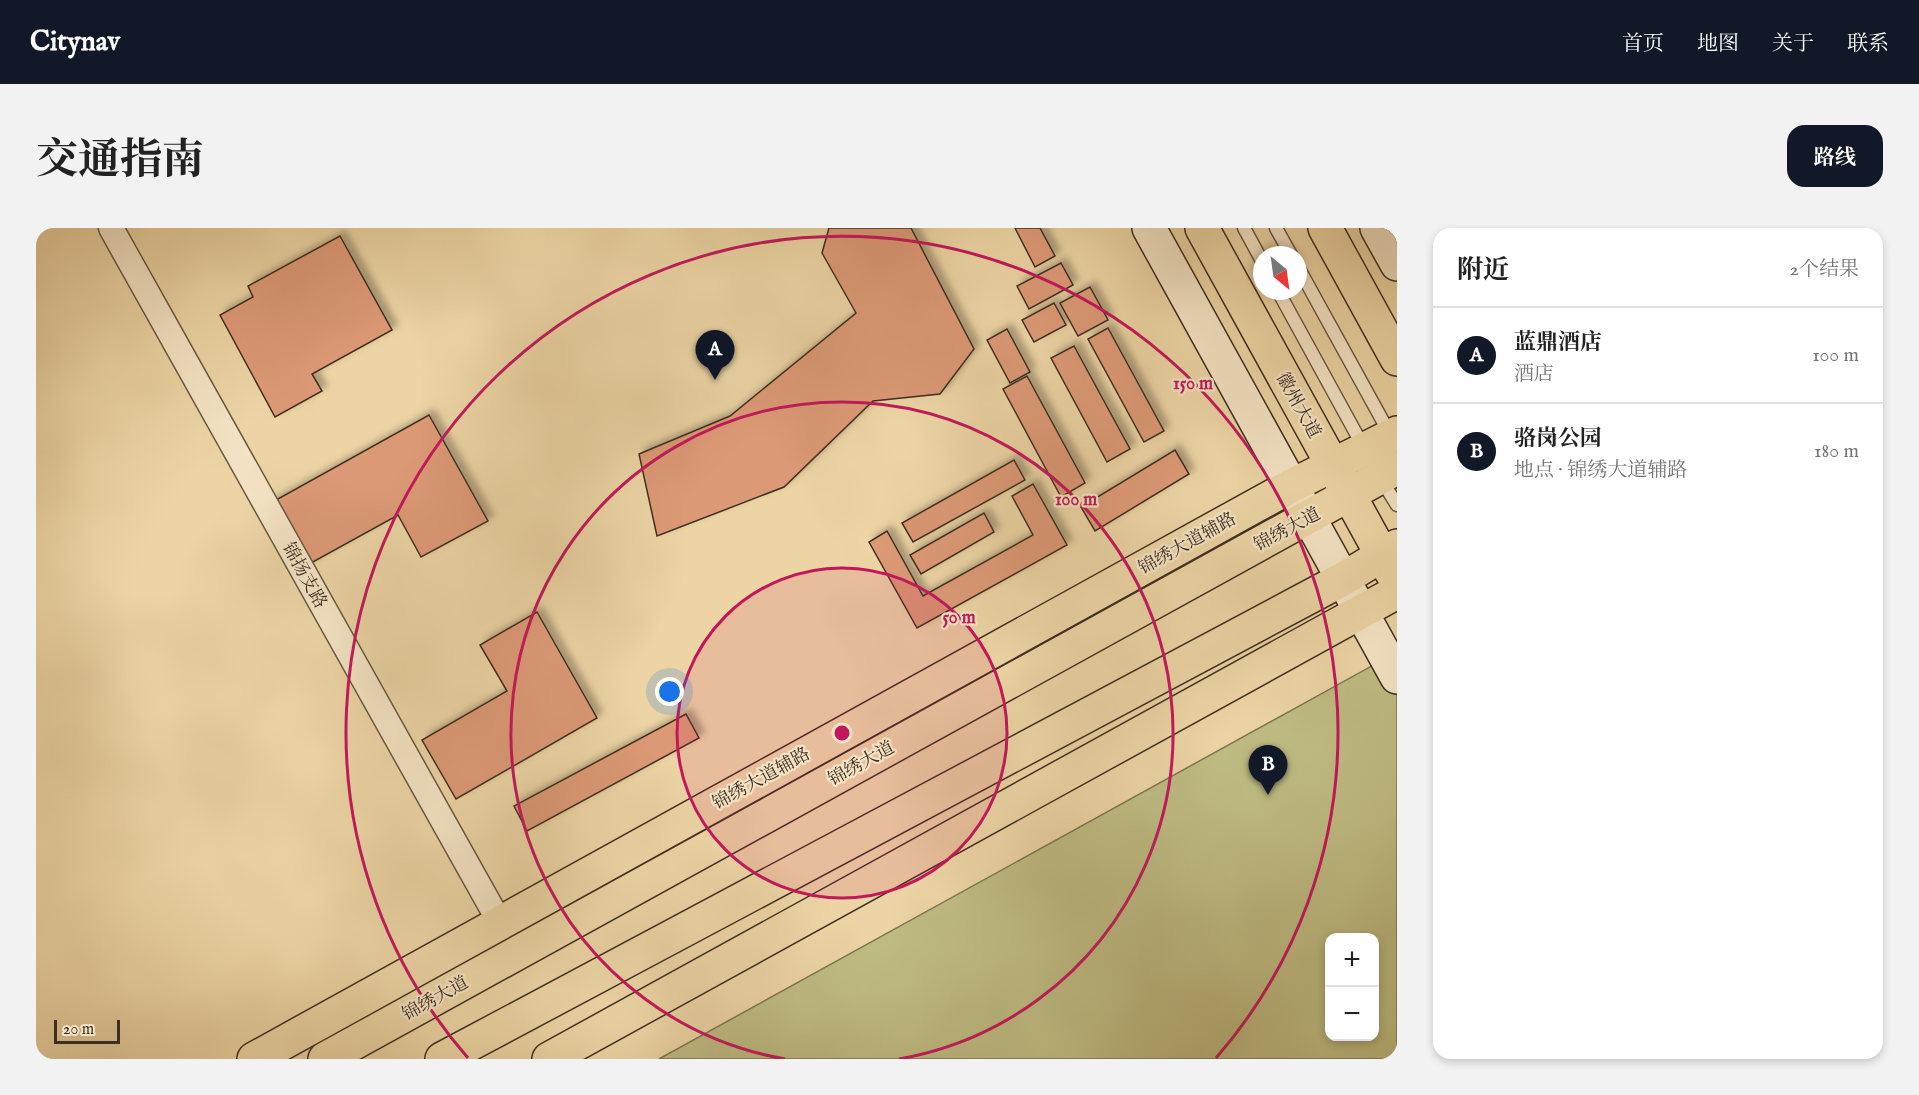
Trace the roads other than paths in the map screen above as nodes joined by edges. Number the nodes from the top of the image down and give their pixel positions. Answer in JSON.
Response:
{"nodes":[{"id":1,"x":111,"y":228,"type":"edge"},
{"id":2,"x":1149,"y":228,"type":"edge"},
{"id":3,"x":1202,"y":228,"type":"edge"},
{"id":4,"x":1244,"y":228,"type":"edge"},
{"id":5,"x":1276,"y":228,"type":"edge"},
{"id":6,"x":1325,"y":228,"type":"edge"},
{"id":7,"x":1377,"y":228,"type":"edge"},
{"id":8,"x":1254,"y":246,"type":"edge"},
{"id":9,"x":1286,"y":246,"type":"edge"},
{"id":10,"x":1397,"y":264,"type":"edge"},
{"id":11,"x":1307,"y":287,"type":"edge"},
{"id":12,"x":1284,"y":300,"type":"edge"},
{"id":13,"x":1397,"y":359,"type":"edge"},
{"id":14,"x":1384,"y":454,"type":"edge"},
{"id":15,"x":1333,"y":466,"type":"junction"},
{"id":16,"x":1291,"y":486,"type":"junction"},
{"id":17,"x":1350,"y":496,"type":"junction"},
{"id":18,"x":1397,"y":506,"type":"edge"},
{"id":19,"x":1308,"y":517,"type":"junction"},
{"id":20,"x":1392,"y":561,"type":"edge"},
{"id":21,"x":1343,"y":579,"type":"junction"},
{"id":22,"x":1397,"y":592,"type":"edge"},
{"id":23,"x":1361,"y":612,"type":"junction"},
{"id":24,"x":1397,"y":677,"type":"edge"},
{"id":25,"x":499,"y":921,"type":"junction"},
{"id":26,"x":254,"y":1059,"type":"edge"},
{"id":27,"x":325,"y":1059,"type":"edge"},
{"id":28,"x":442,"y":1059,"type":"edge"},
{"id":29,"x":549,"y":1059,"type":"edge"}],
"edges":[{"from":1,"to":25,"type":"street","name":"锦扬支路"},
{"from":2,"to":16,"type":"street"},
{"from":3,"to":15,"type":"main road","name":"徽州大道"},
{"from":4,"to":8,"type":"lane"},
{"from":5,"to":9,"type":"lane"},
{"from":6,"to":13,"type":"main road"},
{"from":7,"to":10,"type":"street"},
{"from":11,"to":14,"type":"lane"},
{"from":12,"to":14,"type":"lane"},
{"from":14,"to":15,"type":"main road","name":"锦绣大道辅路"},
{"from":14,"to":17,"type":"main road","name":"锦绣大道"},
{"from":14,"to":18,"type":"lane"},
{"from":15,"to":16,"type":"main road","name":"锦绣大道辅路"},
{"from":15,"to":17,"type":"main road","name":"徽州大道"},
{"from":16,"to":19,"type":"street"},
{"from":16,"to":25,"type":"main road","name":"锦绣大道辅路"},
{"from":17,"to":19,"type":"main road","name":"锦绣大道"},
{"from":17,"to":20,"type":"main road","name":"徽州大道"},
{"from":19,"to":21,"type":"street"},
{"from":19,"to":27,"type":"main road","name":"锦绣大道"},
{"from":20,"to":21,"type":"main road"},
{"from":21,"to":23,"type":"street"},
{"from":21,"to":28,"type":"main road"},
{"from":22,"to":23,"type":"main road"},
{"from":23,"to":24,"type":"street"},
{"from":23,"to":29,"type":"main road"},
{"from":25,"to":26,"type":"main road","name":"锦绣大道辅路"}]}
